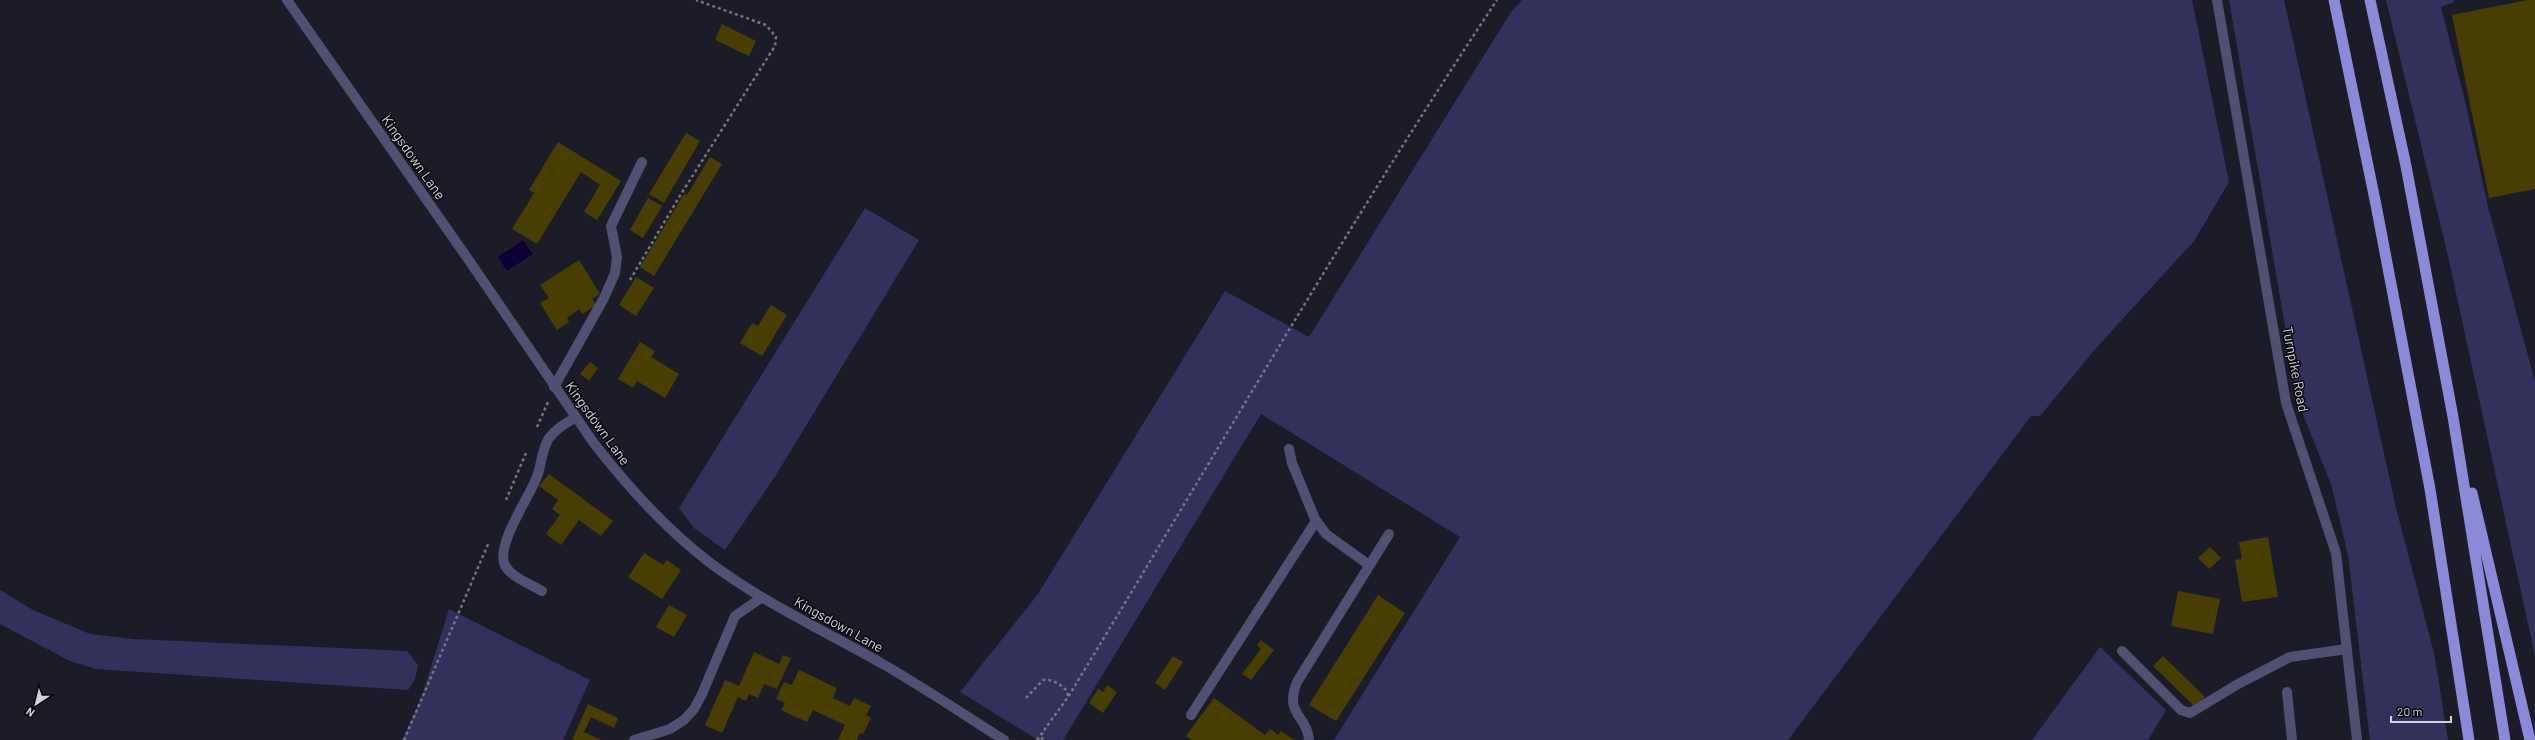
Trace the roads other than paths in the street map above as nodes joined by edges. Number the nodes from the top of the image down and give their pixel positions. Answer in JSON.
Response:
{"nodes":[{"id":1,"x":287,"y":0,"type":"edge"},
{"id":2,"x":2218,"y":0,"type":"edge"},
{"id":3,"x":2334,"y":0,"type":"edge"},
{"id":4,"x":2370,"y":0,"type":"edge"},
{"id":5,"x":642,"y":162,"type":"dead end"},
{"id":6,"x":554,"y":387,"type":"junction"},
{"id":7,"x":2453,"y":417,"type":"junction"},
{"id":8,"x":575,"y":418,"type":"junction"},
{"id":9,"x":1289,"y":449,"type":"dead end"},
{"id":10,"x":1316,"y":521,"type":"junction"},
{"id":11,"x":1389,"y":534,"type":"dead end"},
{"id":12,"x":1370,"y":565,"type":"junction"},
{"id":13,"x":542,"y":591,"type":"dead end"},
{"id":14,"x":761,"y":598,"type":"junction"},
{"id":15,"x":2347,"y":650,"type":"junction"},
{"id":16,"x":2122,"y":651,"type":"dead end"},
{"id":17,"x":2287,"y":692,"type":"dead end"},
{"id":18,"x":1191,"y":715,"type":"dead end"},
{"id":19,"x":634,"y":740,"type":"edge"},
{"id":20,"x":1004,"y":740,"type":"edge"},
{"id":21,"x":1309,"y":740,"type":"edge"},
{"id":22,"x":2292,"y":740,"type":"edge"},
{"id":23,"x":2357,"y":740,"type":"edge"},
{"id":24,"x":2469,"y":740,"type":"edge"},
{"id":25,"x":2505,"y":740,"type":"edge"},
{"id":26,"x":2530,"y":740,"type":"edge"}],
"edges":[{"from":1,"to":6,"type":"street","name":"Kingsdown Lane"},
{"from":2,"to":15,"type":"street","name":"Turnpike Road"},
{"from":3,"to":24,"type":"highway"},
{"from":4,"to":7,"type":"highway"},
{"from":5,"to":6,"type":"street"},
{"from":6,"to":8,"type":"street","name":"Kingsdown Lane"},
{"from":7,"to":25,"type":"highway"},
{"from":7,"to":26,"type":"highway"},
{"from":8,"to":13,"type":"street"},
{"from":8,"to":14,"type":"street","name":"Kingsdown Lane"},
{"from":9,"to":10,"type":"street"},
{"from":10,"to":12,"type":"street"},
{"from":10,"to":18,"type":"street"},
{"from":11,"to":12,"type":"street"},
{"from":12,"to":21,"type":"street"},
{"from":14,"to":19,"type":"street"},
{"from":14,"to":20,"type":"street","name":"Kingsdown Lane"},
{"from":15,"to":16,"type":"street"},
{"from":15,"to":23,"type":"street","name":"Turnpike Road"},
{"from":17,"to":22,"type":"street"}]}
